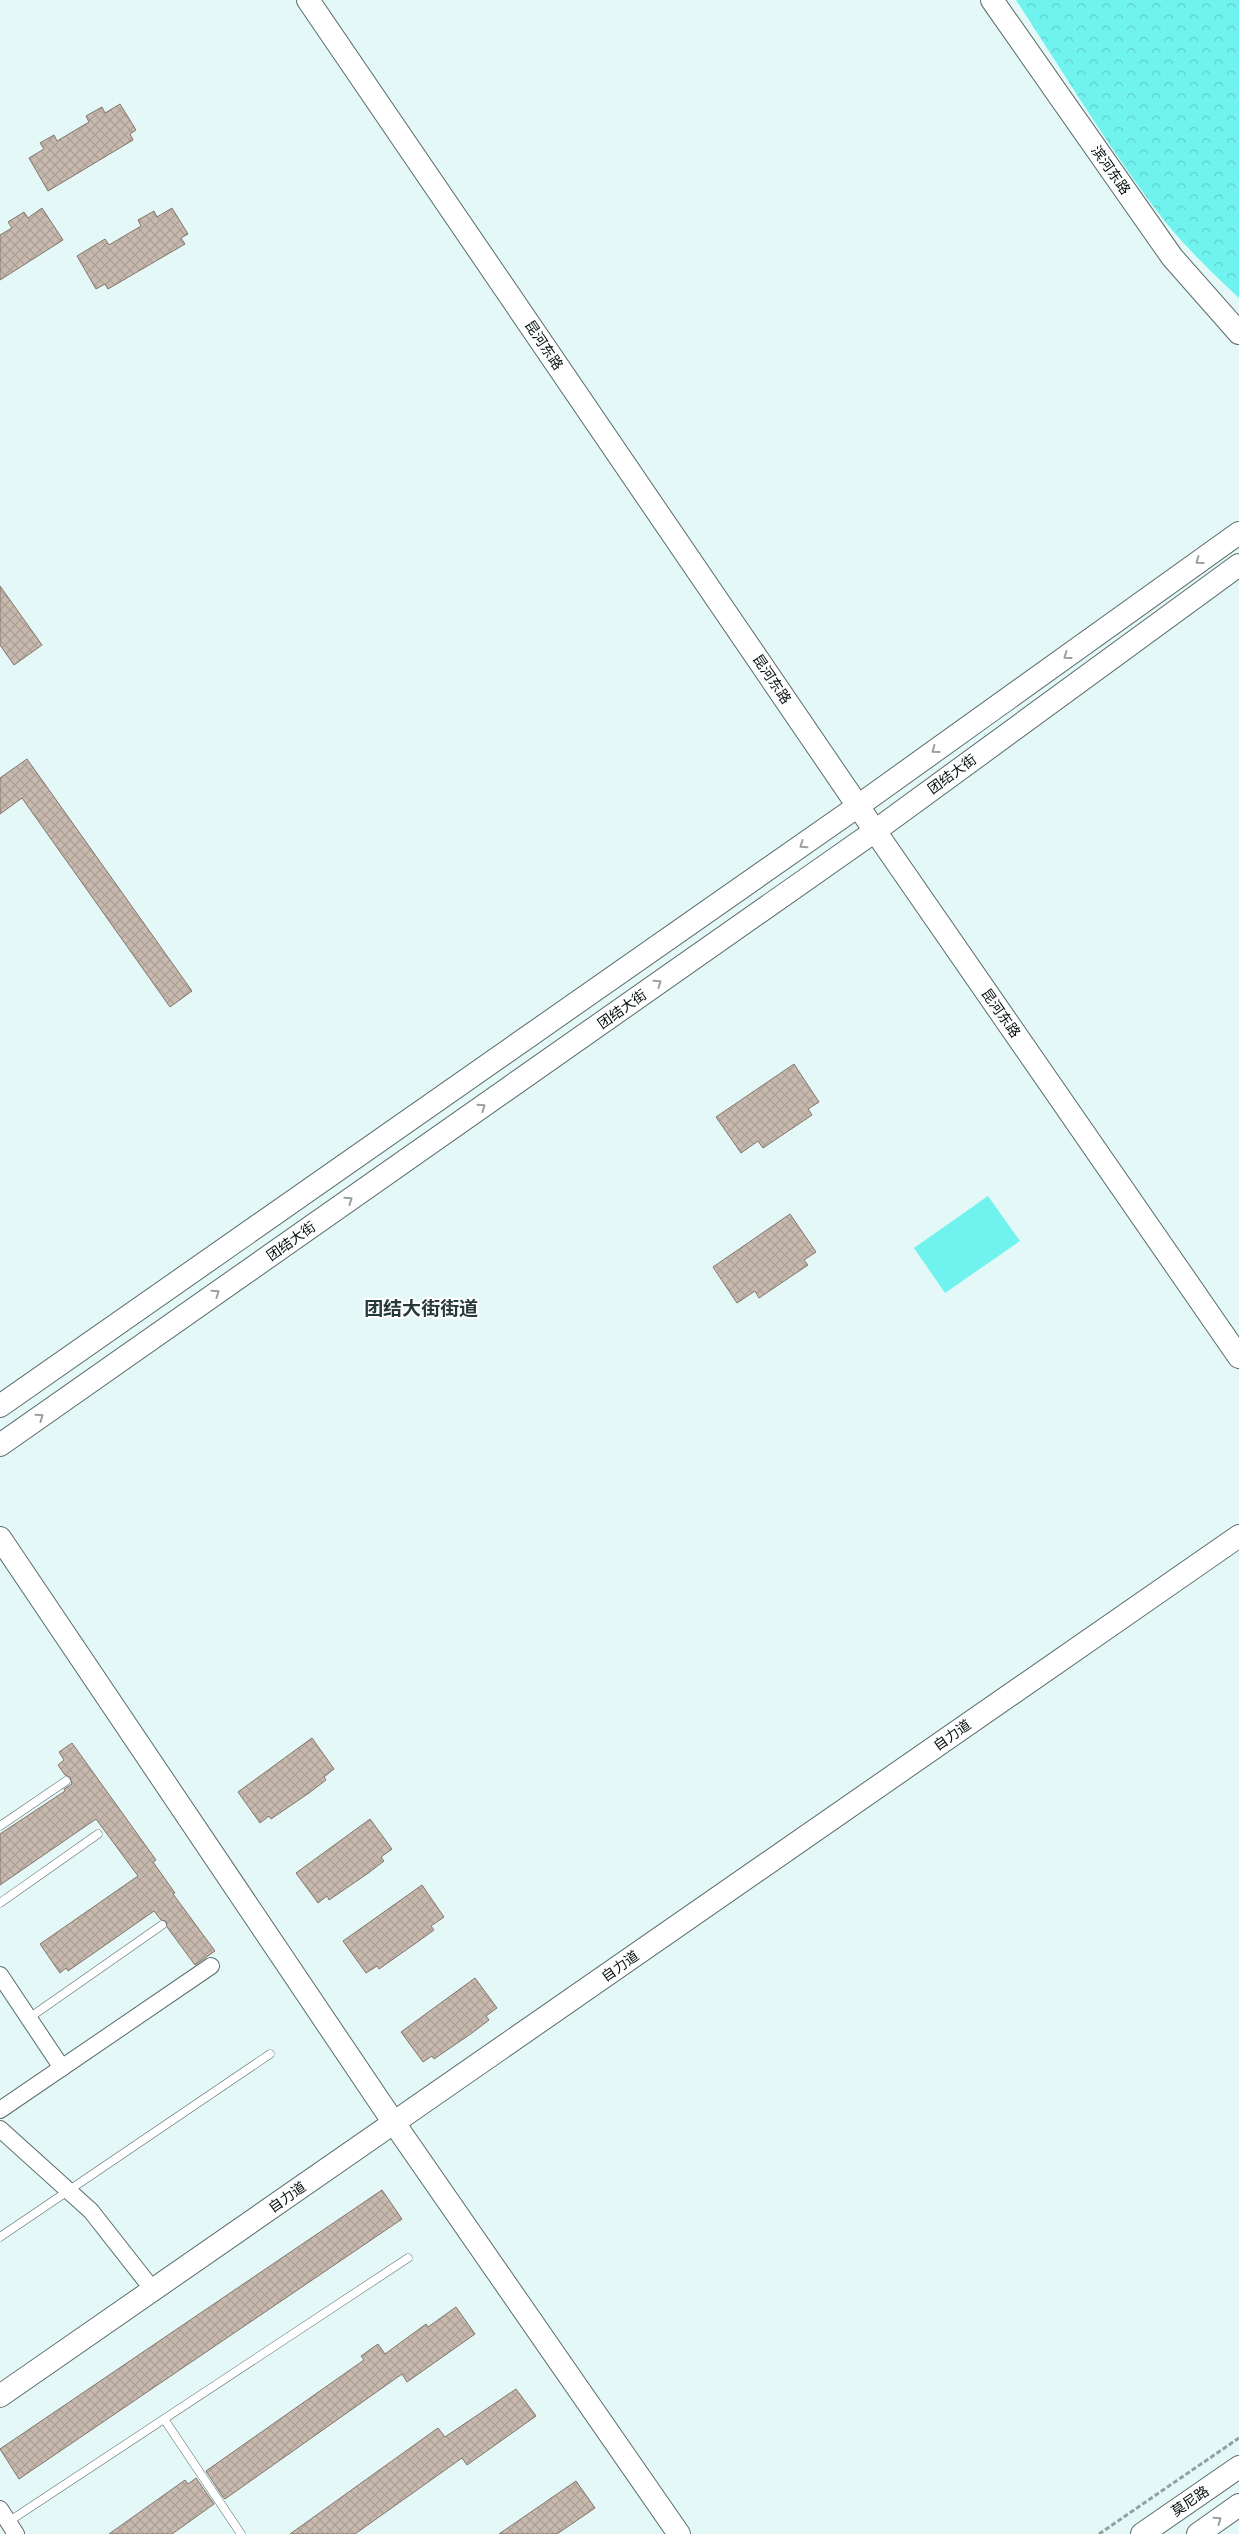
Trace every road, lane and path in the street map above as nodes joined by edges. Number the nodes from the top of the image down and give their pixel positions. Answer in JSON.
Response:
{"nodes":[{"id":1,"x":308,"y":0,"type":"edge"},
{"id":2,"x":992,"y":0,"type":"edge"},
{"id":3,"x":1239,"y":333,"type":"edge"},
{"id":4,"x":1239,"y":533,"type":"edge"},
{"id":5,"x":1239,"y":565,"type":"edge"},
{"id":6,"x":858,"y":806,"type":"junction"},
{"id":7,"x":876,"y":831,"type":"junction"},
{"id":8,"x":1239,"y":1357,"type":"edge"},
{"id":9,"x":0,"y":1406,"type":"edge"},
{"id":10,"x":0,"y":1445,"type":"edge"},
{"id":11,"x":1239,"y":1536,"type":"edge"},
{"id":12,"x":0,"y":1538,"type":"edge"},
{"id":13,"x":66,"y":1781,"type":"dead end"},
{"id":14,"x":0,"y":1826,"type":"edge"},
{"id":15,"x":98,"y":1834,"type":"dead end"},
{"id":16,"x":0,"y":1903,"type":"edge"},
{"id":17,"x":162,"y":1925,"type":"dead end"},
{"id":18,"x":211,"y":1966,"type":"dead end"},
{"id":19,"x":0,"y":1975,"type":"edge"},
{"id":20,"x":29,"y":2018,"type":"junction"},
{"id":21,"x":270,"y":2054,"type":"dead end"},
{"id":22,"x":62,"y":2068,"type":"junction"},
{"id":23,"x":0,"y":2110,"type":"edge"},
{"id":24,"x":394,"y":2123,"type":"junction"},
{"id":25,"x":0,"y":2129,"type":"edge"},
{"id":26,"x":68,"y":2191,"type":"junction"},
{"id":27,"x":0,"y":2238,"type":"edge"},
{"id":28,"x":408,"y":2258,"type":"dead end"},
{"id":29,"x":153,"y":2290,"type":"junction"},
{"id":30,"x":0,"y":2396,"type":"edge"},
{"id":31,"x":164,"y":2418,"type":"junction"},
{"id":32,"x":1239,"y":2438,"type":"edge"},
{"id":33,"x":1239,"y":2467,"type":"edge"},
{"id":34,"x":1239,"y":2506,"type":"edge"},
{"id":35,"x":8,"y":2522,"type":"edge"},
{"id":36,"x":242,"y":2534,"type":"edge"},
{"id":37,"x":679,"y":2534,"type":"edge"},
{"id":38,"x":1099,"y":2534,"type":"edge"},
{"id":39,"x":1142,"y":2534,"type":"edge"},
{"id":40,"x":1198,"y":2534,"type":"edge"}],
"edges":[{"from":1,"to":6,"type":"main road","name":"昆河东路"},
{"from":2,"to":3,"type":"main road","name":"滨河东路"},
{"from":4,"to":6,"type":"main road","name":"团结大街","one_way":true},
{"from":5,"to":7,"type":"main road","name":"团结大街"},
{"from":6,"to":7,"type":"main road","name":"昆河东路"},
{"from":6,"to":9,"type":"main road","name":"团结大街","one_way":true},
{"from":7,"to":8,"type":"main road","name":"昆河东路"},
{"from":10,"to":7,"type":"main road","name":"团结大街","one_way":true},
{"from":11,"to":24,"type":"main road","name":"自力道"},
{"from":12,"to":24,"type":"main road"},
{"from":13,"to":14,"type":"lane"},
{"from":15,"to":16,"type":"lane"},
{"from":17,"to":20,"type":"lane"},
{"from":18,"to":22,"type":"street"},
{"from":19,"to":20,"type":"street"},
{"from":20,"to":22,"type":"street"},
{"from":21,"to":26,"type":"lane"},
{"from":22,"to":23,"type":"street"},
{"from":24,"to":29,"type":"main road","name":"自力道"},
{"from":24,"to":37,"type":"main road"},
{"from":25,"to":26,"type":"street"},
{"from":26,"to":27,"type":"lane"},
{"from":26,"to":29,"type":"street"},
{"from":28,"to":31,"type":"lane"},
{"from":29,"to":30,"type":"main road","name":"自力道"},
{"from":31,"to":35,"type":"lane"},
{"from":31,"to":36,"type":"lane"},
{"from":32,"to":38,"type":"path"},
{"from":33,"to":39,"type":"main road","name":"莫尼路"},
{"from":40,"to":34,"type":"main road","one_way":true}]}
